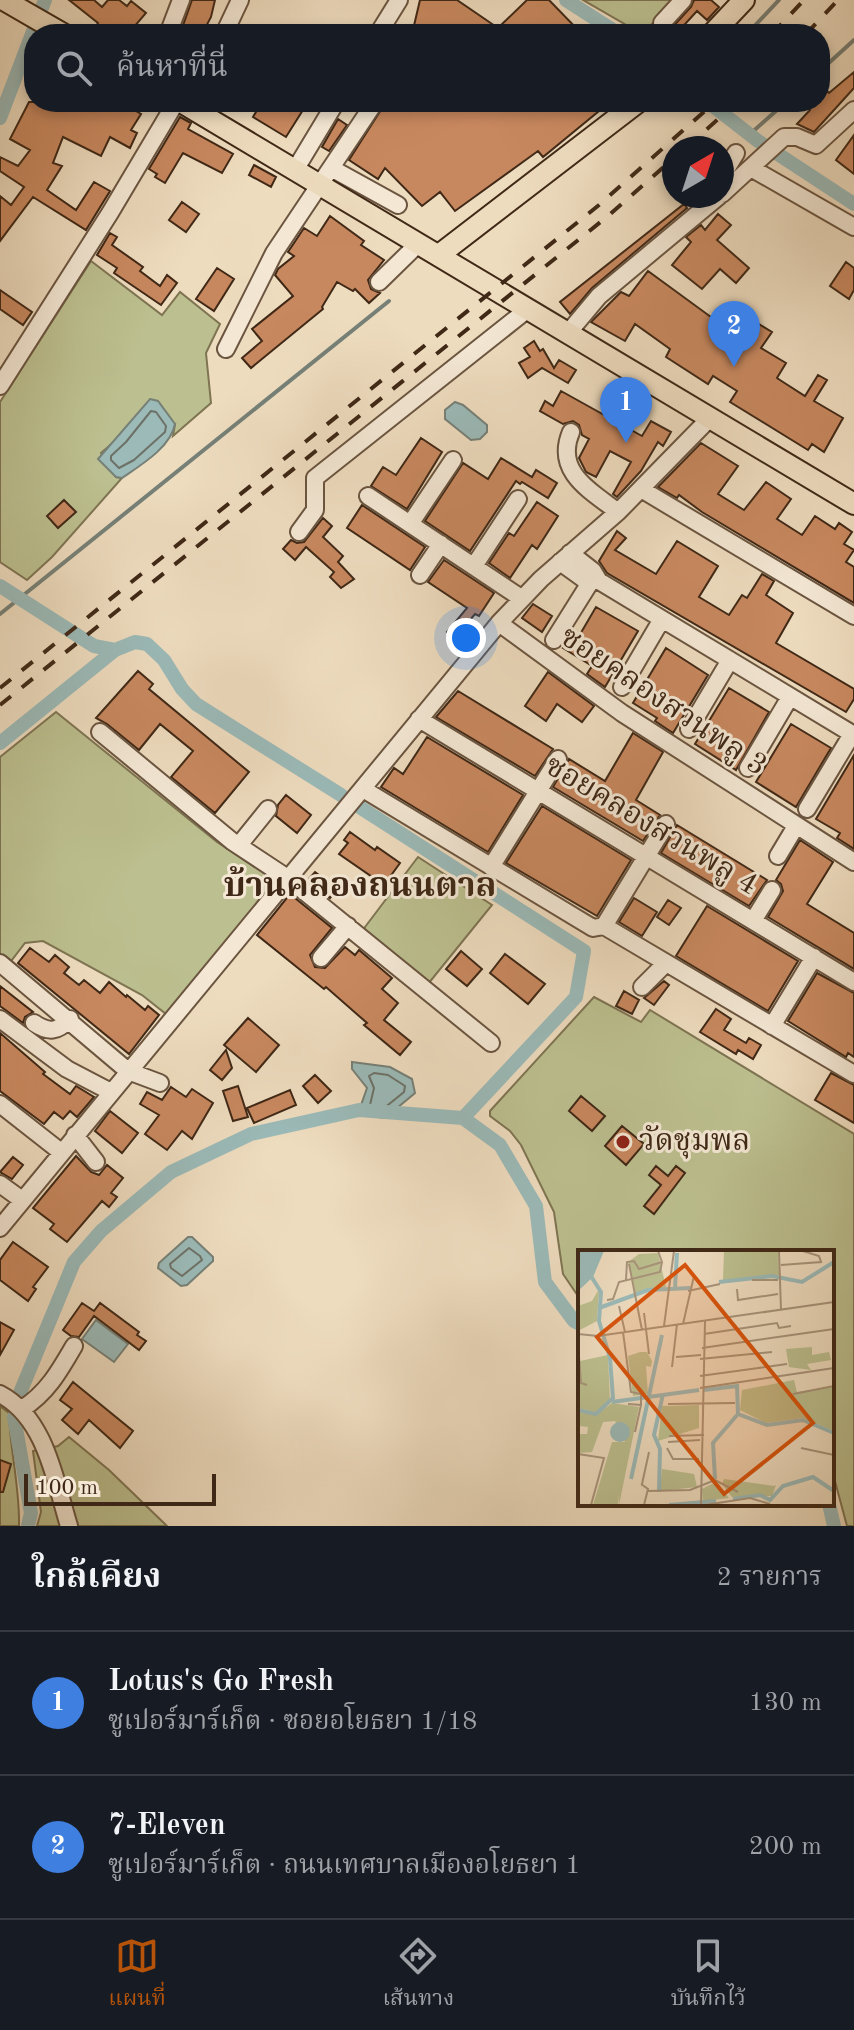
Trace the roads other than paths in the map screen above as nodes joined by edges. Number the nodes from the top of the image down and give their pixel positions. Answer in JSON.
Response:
{"nodes":[{"id":1,"x":181,"y":0,"type":"edge"},
{"id":2,"x":399,"y":0,"type":"edge"},
{"id":3,"x":683,"y":0,"type":"edge"},
{"id":4,"x":744,"y":0,"type":"edge"},
{"id":5,"x":6,"y":1,"type":"edge"},
{"id":6,"x":239,"y":1,"type":"edge"},
{"id":7,"x":662,"y":23,"type":"dead end"},
{"id":8,"x":45,"y":24,"type":"edge"},
{"id":9,"x":172,"y":24,"type":"edge"},
{"id":10,"x":229,"y":24,"type":"edge"},
{"id":11,"x":384,"y":24,"type":"edge"},
{"id":12,"x":721,"y":24,"type":"edge"},
{"id":13,"x":854,"y":110,"type":"edge"},
{"id":14,"x":177,"y":112,"type":"edge"},
{"id":15,"x":198,"y":112,"type":"edge"},
{"id":16,"x":330,"y":112,"type":"edge"},
{"id":17,"x":368,"y":112,"type":"edge"},
{"id":18,"x":625,"y":112,"type":"edge"},
{"id":19,"x":736,"y":153,"type":"dead end"},
{"id":20,"x":734,"y":158,"type":"edge"},
{"id":21,"x":756,"y":164,"type":"junction"},
{"id":22,"x":295,"y":170,"type":"junction"},
{"id":23,"x":325,"y":176,"type":"junction"},
{"id":24,"x":734,"y":180,"type":"edge"},
{"id":25,"x":398,"y":205,"type":"dead end"},
{"id":26,"x":699,"y":208,"type":"edge"},
{"id":27,"x":854,"y":227,"type":"edge"},
{"id":28,"x":419,"y":243,"type":"junction"},
{"id":29,"x":439,"y":255,"type":"junction"},
{"id":30,"x":379,"y":282,"type":"dead end"},
{"id":31,"x":528,"y":309,"type":"junction"},
{"id":32,"x":568,"y":333,"type":"junction"},
{"id":33,"x":226,"y":349,"type":"dead end"},
{"id":34,"x":0,"y":386,"type":"edge"},
{"id":35,"x":710,"y":418,"type":"junction"},
{"id":36,"x":571,"y":432,"type":"dead end"},
{"id":37,"x":453,"y":460,"type":"dead end"},
{"id":38,"x":641,"y":489,"type":"junction"},
{"id":39,"x":368,"y":496,"type":"dead end"},
{"id":40,"x":518,"y":499,"type":"dead end"},
{"id":41,"x":854,"y":504,"type":"edge"},
{"id":42,"x":618,"y":512,"type":"junction"},
{"id":43,"x":410,"y":524,"type":"junction"},
{"id":44,"x":299,"y":532,"type":"dead end"},
{"id":45,"x":441,"y":544,"type":"junction"},
{"id":46,"x":565,"y":558,"type":"junction"},
{"id":47,"x":474,"y":566,"type":"junction"},
{"id":48,"x":420,"y":575,"type":"dead end"},
{"id":49,"x":591,"y":578,"type":"junction"},
{"id":50,"x":521,"y":598,"type":"junction"},
{"id":51,"x":854,"y":616,"type":"edge"},
{"id":52,"x":662,"y":619,"type":"junction"},
{"id":53,"x":499,"y":623,"type":"junction"},
{"id":54,"x":554,"y":640,"type":"dead end"},
{"id":55,"x":730,"y":660,"type":"junction"},
{"id":56,"x":622,"y":687,"type":"dead end"},
{"id":57,"x":790,"y":697,"type":"junction"},
{"id":58,"x":419,"y":719,"type":"junction"},
{"id":59,"x":689,"y":729,"type":"dead end"},
{"id":60,"x":100,"y":732,"type":"dead end"},
{"id":61,"x":853,"y":734,"type":"edge"},
{"id":62,"x":558,"y":759,"type":"dead end"},
{"id":63,"x":748,"y":768,"type":"dead end"},
{"id":64,"x":363,"y":789,"type":"junction"},
{"id":65,"x":538,"y":791,"type":"junction"},
{"id":66,"x":268,"y":809,"type":"dead end"},
{"id":67,"x":807,"y":809,"type":"dead end"},
{"id":68,"x":666,"y":824,"type":"dead end"},
{"id":69,"x":796,"y":826,"type":"junction"},
{"id":70,"x":239,"y":845,"type":"junction"},
{"id":71,"x":646,"y":856,"type":"junction"},
{"id":72,"x":778,"y":856,"type":"dead end"},
{"id":73,"x":854,"y":862,"type":"edge"},
{"id":74,"x":491,"y":867,"type":"junction"},
{"id":75,"x":289,"y":879,"type":"junction"},
{"id":76,"x":772,"y":890,"type":"dead end"},
{"id":77,"x":753,"y":921,"type":"junction"},
{"id":78,"x":348,"y":926,"type":"junction"},
{"id":79,"x":604,"y":926,"type":"junction"},
{"id":80,"x":814,"y":957,"type":"junction"},
{"id":81,"x":321,"y":958,"type":"dead end"},
{"id":82,"x":0,"y":963,"type":"edge"},
{"id":83,"x":666,"y":963,"type":"junction"},
{"id":84,"x":854,"y":982,"type":"edge"},
{"id":85,"x":642,"y":987,"type":"dead end"},
{"id":86,"x":0,"y":1019,"type":"edge"},
{"id":87,"x":70,"y":1019,"type":"junction"},
{"id":88,"x":34,"y":1023,"type":"dead end"},
{"id":89,"x":772,"y":1026,"type":"junction"},
{"id":90,"x":491,"y":1043,"type":"dead end"},
{"id":91,"x":128,"y":1071,"type":"junction"},
{"id":92,"x":854,"y":1074,"type":"edge"},
{"id":93,"x":160,"y":1083,"type":"dead end"},
{"id":94,"x":111,"y":1092,"type":"junction"},
{"id":95,"x":0,"y":1104,"type":"edge"},
{"id":96,"x":75,"y":1135,"type":"junction"},
{"id":97,"x":61,"y":1152,"type":"junction"},
{"id":98,"x":96,"y":1162,"type":"dead end"},
{"id":99,"x":0,"y":1184,"type":"edge"},
{"id":100,"x":22,"y":1200,"type":"junction"},
{"id":101,"x":0,"y":1228,"type":"edge"},
{"id":102,"x":74,"y":1346,"type":"dead end"},
{"id":103,"x":0,"y":1394,"type":"edge"},
{"id":104,"x":22,"y":1409,"type":"junction"},
{"id":105,"x":69,"y":1526,"type":"edge"}],
"edges":[{"from":1,"to":9,"type":"street"},
{"from":2,"to":11,"type":"street"},
{"from":3,"to":7,"type":"street"},
{"from":4,"to":12,"type":"main road"},
{"from":5,"to":8,"type":"main road"},
{"from":6,"to":10,"type":"street"},
{"from":13,"to":21,"type":"street"},
{"from":14,"to":34,"type":"street"},
{"from":15,"to":22,"type":"main road"},
{"from":16,"to":22,"type":"street"},
{"from":17,"to":23,"type":"street"},
{"from":18,"to":29,"type":"main road"},
{"from":19,"to":20,"type":"street"},
{"from":21,"to":24,"type":"street"},
{"from":21,"to":27,"type":"street"},
{"from":22,"to":23,"type":"main road"},
{"from":23,"to":25,"type":"street"},
{"from":23,"to":28,"type":"main road"},
{"from":23,"to":33,"type":"street"},
{"from":26,"to":32,"type":"street"},
{"from":28,"to":29,"type":"main road"},
{"from":28,"to":30,"type":"street"},
{"from":29,"to":31,"type":"main road"},
{"from":31,"to":32,"type":"main road"},
{"from":31,"to":44,"type":"street"},
{"from":32,"to":35,"type":"main road"},
{"from":35,"to":38,"type":"street"},
{"from":35,"to":41,"type":"main road"},
{"from":36,"to":42,"type":"street"},
{"from":37,"to":43,"type":"street"},
{"from":38,"to":42,"type":"street"},
{"from":38,"to":51,"type":"street"},
{"from":39,"to":43,"type":"street"},
{"from":40,"to":47,"type":"street"},
{"from":42,"to":46,"type":"street"},
{"from":43,"to":45,"type":"street"},
{"from":45,"to":47,"type":"street"},
{"from":45,"to":48,"type":"street"},
{"from":46,"to":49,"type":"street"},
{"from":46,"to":50,"type":"street"},
{"from":47,"to":50,"type":"street"},
{"from":49,"to":52,"type":"street"},
{"from":49,"to":54,"type":"street"},
{"from":50,"to":53,"type":"street"},
{"from":52,"to":55,"type":"street"},
{"from":52,"to":56,"type":"street"},
{"from":53,"to":58,"type":"street"},
{"from":53,"to":69,"type":"street","name":"ซอยคลองสวนพลู 3"},
{"from":55,"to":57,"type":"street"},
{"from":55,"to":59,"type":"street"},
{"from":57,"to":61,"type":"street"},
{"from":57,"to":63,"type":"street"},
{"from":58,"to":64,"type":"street"},
{"from":58,"to":65,"type":"street","name":"ซอยคลองสวนพลู 4"},
{"from":60,"to":70,"type":"street"},
{"from":61,"to":67,"type":"street"},
{"from":62,"to":65,"type":"street"},
{"from":64,"to":74,"type":"street"},
{"from":64,"to":75,"type":"street"},
{"from":65,"to":71,"type":"street","name":"ซอยคลองสวนพลู 4"},
{"from":65,"to":74,"type":"street"},
{"from":66,"to":70,"type":"street"},
{"from":68,"to":71,"type":"street"},
{"from":69,"to":72,"type":"street"},
{"from":69,"to":73,"type":"street","name":"ซอยคลองสวนพลู 3"},
{"from":70,"to":75,"type":"street"},
{"from":71,"to":77,"type":"street","name":"ซอยคลองสวนพลู 4"},
{"from":71,"to":79,"type":"street"},
{"from":74,"to":79,"type":"street"},
{"from":75,"to":78,"type":"street"},
{"from":75,"to":91,"type":"street"},
{"from":76,"to":77,"type":"street"},
{"from":77,"to":80,"type":"street","name":"ซอยคลองสวนพลู 4"},
{"from":78,"to":81,"type":"street"},
{"from":78,"to":90,"type":"street"},
{"from":79,"to":83,"type":"street"},
{"from":80,"to":84,"type":"street","name":"ซอยคลองสวนพลู 4"},
{"from":80,"to":89,"type":"street"},
{"from":82,"to":87,"type":"street"},
{"from":83,"to":85,"type":"street"},
{"from":83,"to":89,"type":"street"},
{"from":86,"to":94,"type":"street"},
{"from":87,"to":88,"type":"street"},
{"from":87,"to":91,"type":"street"},
{"from":89,"to":92,"type":"street"},
{"from":91,"to":93,"type":"street"},
{"from":91,"to":94,"type":"street"},
{"from":94,"to":96,"type":"street"},
{"from":95,"to":97,"type":"street"},
{"from":96,"to":97,"type":"street"},
{"from":96,"to":98,"type":"street"},
{"from":97,"to":100,"type":"street"},
{"from":99,"to":100,"type":"street"},
{"from":100,"to":101,"type":"street"},
{"from":102,"to":104,"type":"street"},
{"from":103,"to":104,"type":"street"},
{"from":104,"to":105,"type":"street"}]}
